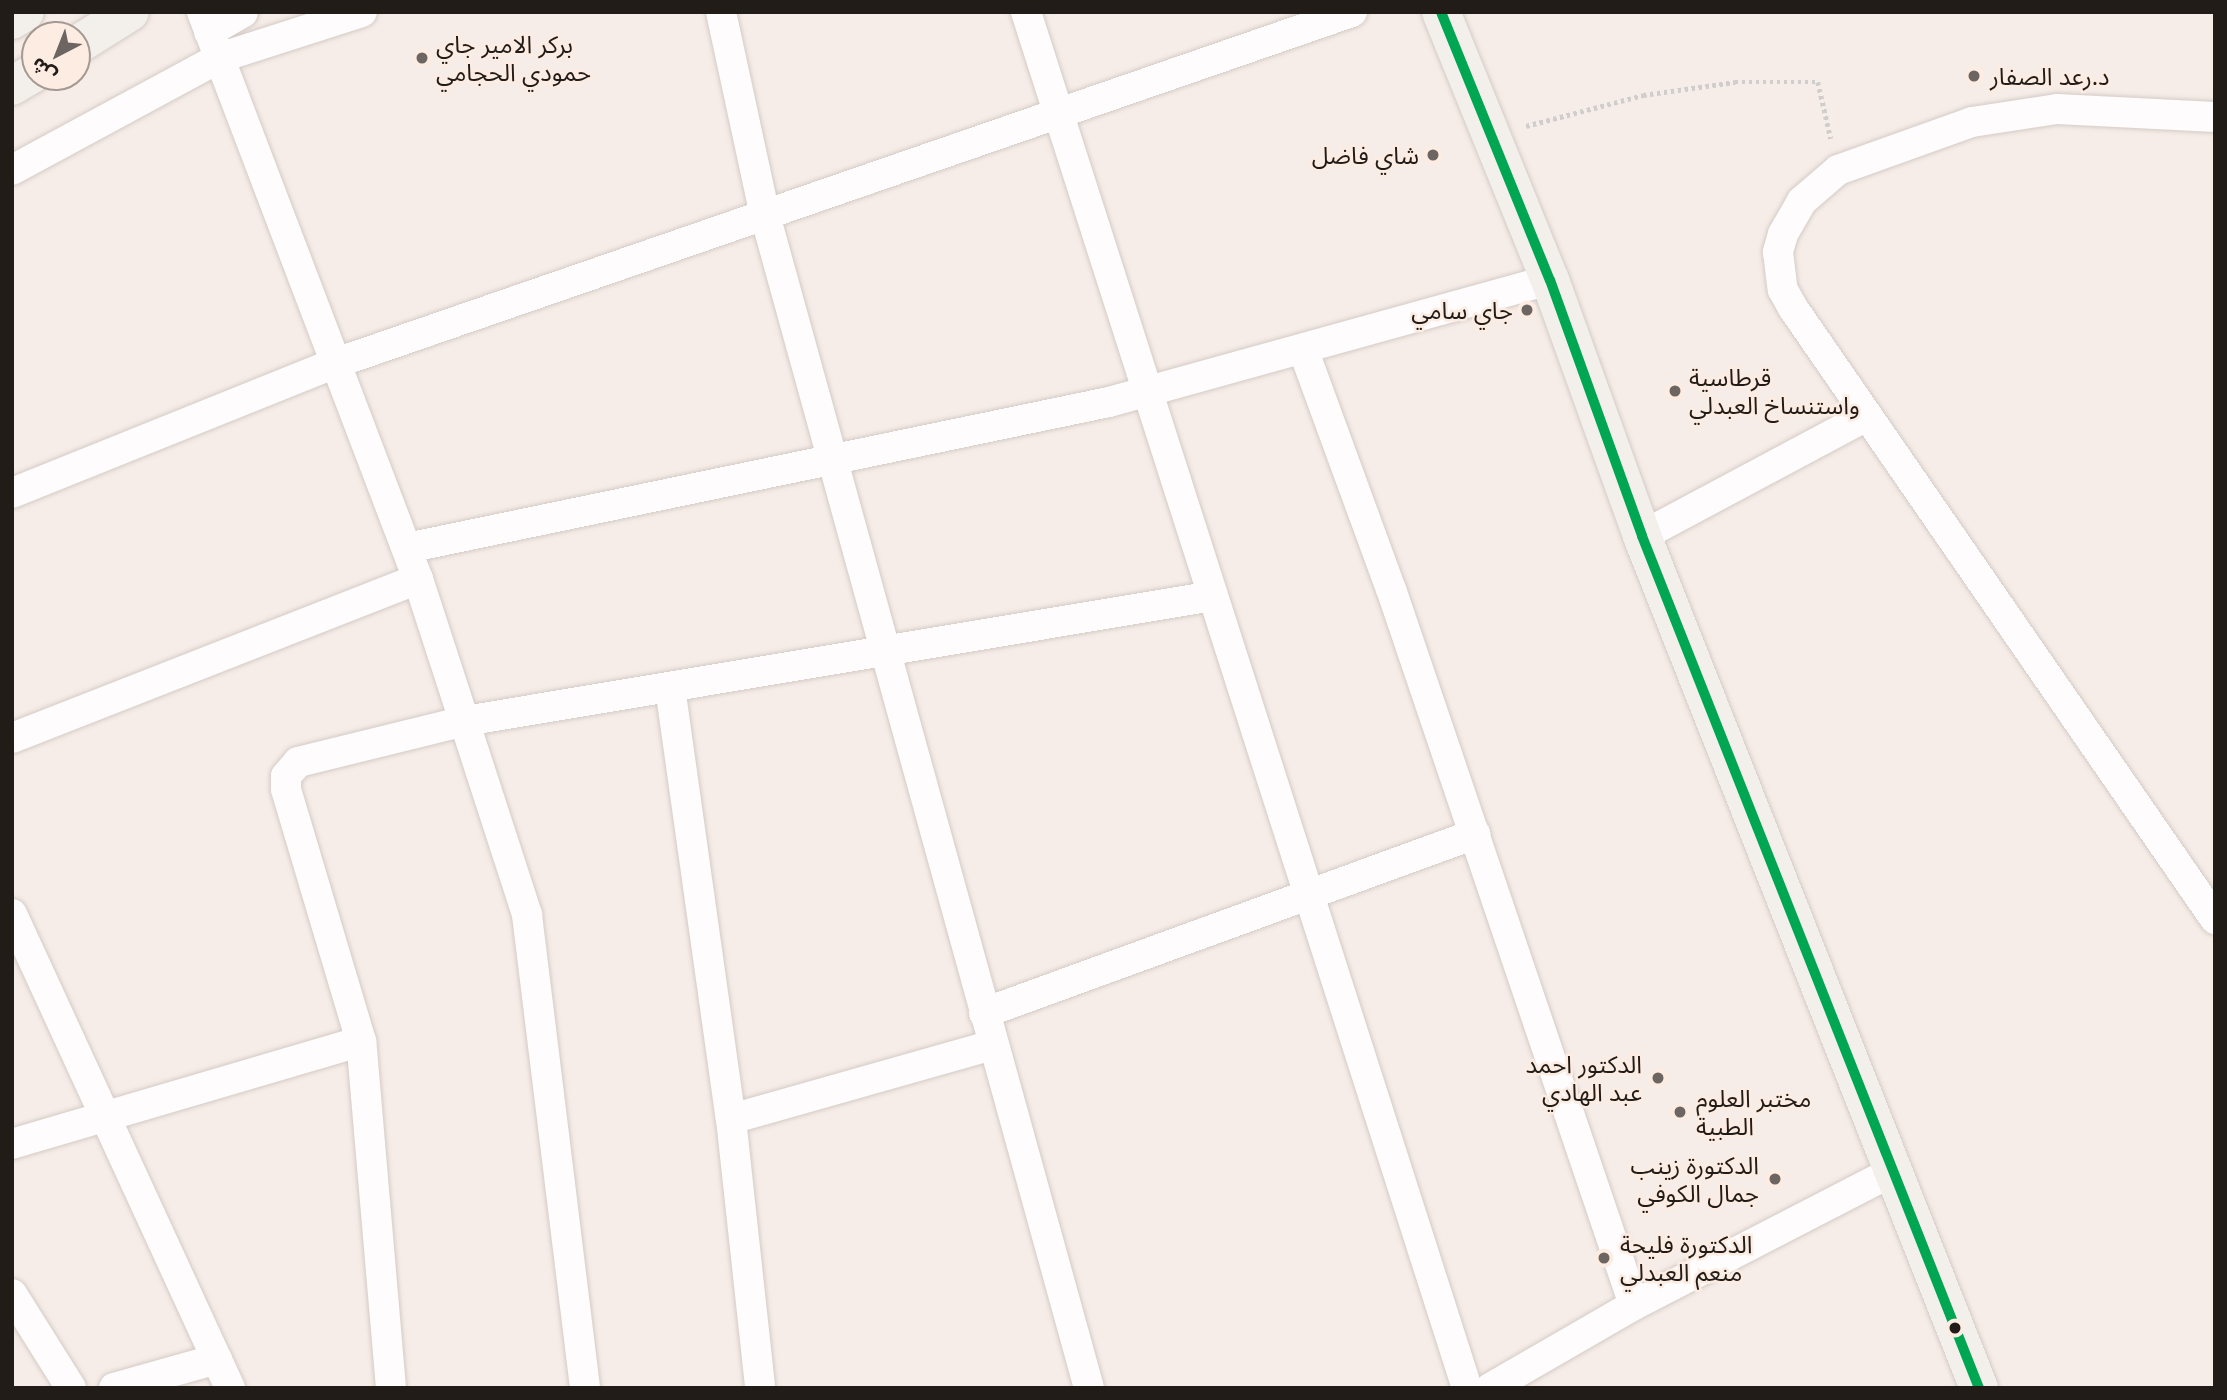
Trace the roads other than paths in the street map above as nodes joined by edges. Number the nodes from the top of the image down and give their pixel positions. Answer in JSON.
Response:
{"nodes":[{"id":1,"x":25,"y":12,"type":"edge"},
{"id":2,"x":130,"y":12,"type":"edge"},
{"id":3,"x":243,"y":12,"type":"edge"},
{"id":4,"x":362,"y":12,"type":"edge"},
{"id":5,"x":720,"y":12,"type":"edge"},
{"id":6,"x":1026,"y":12,"type":"edge"},
{"id":7,"x":1352,"y":12,"type":"edge"},
{"id":8,"x":1441,"y":12,"type":"edge"},
{"id":9,"x":12,"y":20,"type":"edge"},
{"id":10,"x":210,"y":34,"type":"edge"},
{"id":11,"x":91,"y":37,"type":"edge"},
{"id":12,"x":1059,"y":114,"type":"junction"},
{"id":13,"x":2215,"y":117,"type":"edge"},
{"id":14,"x":12,"y":170,"type":"edge"},
{"id":15,"x":765,"y":215,"type":"junction"},
{"id":16,"x":1550,"y":280,"type":"junction"},
{"id":17,"x":1303,"y":349,"type":"junction"},
{"id":18,"x":336,"y":363,"type":"junction"},
{"id":19,"x":1147,"y":391,"type":"junction"},
{"id":20,"x":1867,"y":416,"type":"junction"},
{"id":21,"x":831,"y":460,"type":"junction"},
{"id":22,"x":12,"y":493,"type":"edge"},
{"id":23,"x":1642,"y":536,"type":"junction"},
{"id":24,"x":407,"y":548,"type":"junction"},
{"id":25,"x":418,"y":579,"type":"junction"},
{"id":26,"x":1213,"y":596,"type":"junction"},
{"id":27,"x":882,"y":651,"type":"junction"},
{"id":28,"x":670,"y":687,"type":"junction"},
{"id":29,"x":466,"y":721,"type":"junction"},
{"id":30,"x":12,"y":738,"type":"edge"},
{"id":31,"x":1475,"y":834,"type":"junction"},
{"id":32,"x":1310,"y":897,"type":"junction"},
{"id":33,"x":12,"y":914,"type":"edge"},
{"id":34,"x":2215,"y":919,"type":"edge"},
{"id":35,"x":984,"y":1013,"type":"junction"},
{"id":36,"x":360,"y":1041,"type":"junction"},
{"id":37,"x":993,"y":1045,"type":"junction"},
{"id":38,"x":107,"y":1118,"type":"junction"},
{"id":39,"x":731,"y":1119,"type":"junction"},
{"id":40,"x":12,"y":1144,"type":"edge"},
{"id":41,"x":1894,"y":1171,"type":"junction"},
{"id":42,"x":12,"y":1294,"type":"edge"},
{"id":43,"x":1634,"y":1305,"type":"junction"},
{"id":44,"x":217,"y":1359,"type":"junction"},
{"id":45,"x":71,"y":1388,"type":"edge"},
{"id":46,"x":114,"y":1388,"type":"edge"},
{"id":47,"x":230,"y":1388,"type":"edge"},
{"id":48,"x":391,"y":1388,"type":"edge"},
{"id":49,"x":585,"y":1388,"type":"edge"},
{"id":50,"x":760,"y":1388,"type":"edge"},
{"id":51,"x":1089,"y":1388,"type":"edge"},
{"id":52,"x":1467,"y":1388,"type":"edge"},
{"id":53,"x":1490,"y":1388,"type":"edge"},
{"id":54,"x":1979,"y":1388,"type":"edge"}],
"edges":[{"from":1,"to":9,"type":"main road"},
{"from":2,"to":11,"type":"main road"},
{"from":3,"to":10,"type":"street"},
{"from":4,"to":10,"type":"street"},
{"from":5,"to":15,"type":"street"},
{"from":6,"to":12,"type":"street"},
{"from":7,"to":12,"type":"street"},
{"from":8,"to":16,"type":"main road"},
{"from":10,"to":14,"type":"street"},
{"from":10,"to":18,"type":"street"},
{"from":12,"to":15,"type":"street"},
{"from":12,"to":19,"type":"street"},
{"from":13,"to":20,"type":"street"},
{"from":15,"to":18,"type":"street"},
{"from":15,"to":21,"type":"street"},
{"from":16,"to":17,"type":"street"},
{"from":16,"to":23,"type":"main road"},
{"from":17,"to":19,"type":"street"},
{"from":17,"to":31,"type":"street"},
{"from":18,"to":22,"type":"street"},
{"from":18,"to":24,"type":"street"},
{"from":19,"to":21,"type":"street"},
{"from":19,"to":26,"type":"street"},
{"from":20,"to":23,"type":"street"},
{"from":20,"to":34,"type":"street"},
{"from":21,"to":24,"type":"street"},
{"from":21,"to":27,"type":"street"},
{"from":23,"to":41,"type":"main road"},
{"from":24,"to":25,"type":"street"},
{"from":25,"to":29,"type":"street"},
{"from":25,"to":30,"type":"street"},
{"from":26,"to":27,"type":"street"},
{"from":26,"to":32,"type":"street"},
{"from":27,"to":28,"type":"street"},
{"from":27,"to":35,"type":"street"},
{"from":28,"to":29,"type":"street"},
{"from":28,"to":39,"type":"street"},
{"from":29,"to":36,"type":"street"},
{"from":29,"to":49,"type":"street"},
{"from":31,"to":32,"type":"street"},
{"from":31,"to":43,"type":"street"},
{"from":32,"to":35,"type":"street"},
{"from":32,"to":52,"type":"street"},
{"from":33,"to":38,"type":"street"},
{"from":35,"to":37,"type":"street"},
{"from":36,"to":38,"type":"street"},
{"from":36,"to":48,"type":"street"},
{"from":37,"to":39,"type":"street"},
{"from":37,"to":51,"type":"street"},
{"from":38,"to":40,"type":"street"},
{"from":38,"to":44,"type":"street"},
{"from":39,"to":50,"type":"street"},
{"from":41,"to":43,"type":"street"},
{"from":41,"to":54,"type":"main road"},
{"from":42,"to":45,"type":"street"},
{"from":43,"to":53,"type":"street"},
{"from":44,"to":46,"type":"street"},
{"from":44,"to":47,"type":"street"}]}
